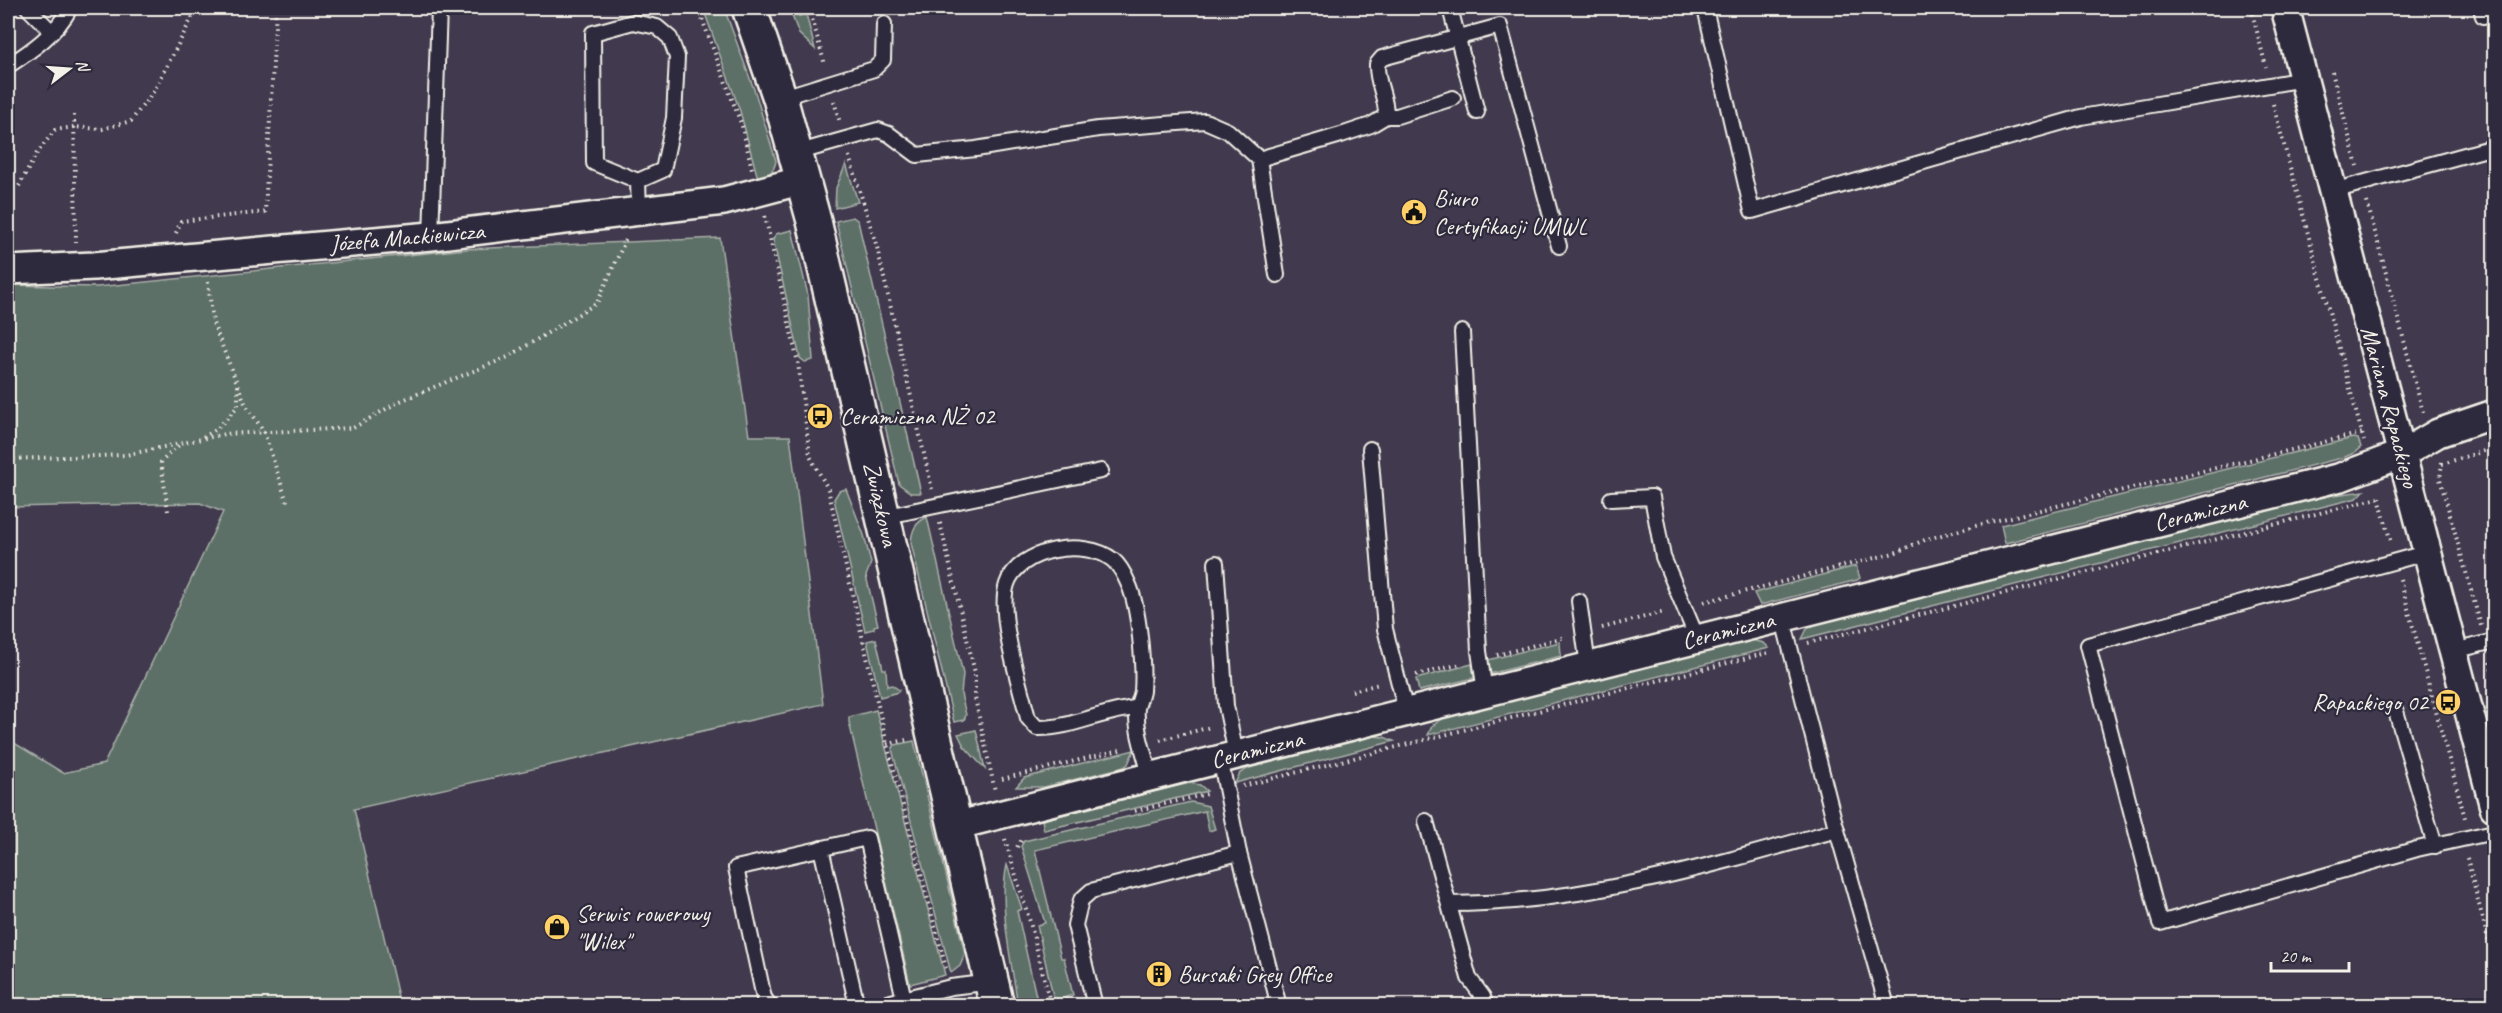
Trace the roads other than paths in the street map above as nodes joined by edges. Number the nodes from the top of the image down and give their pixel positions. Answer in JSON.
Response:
{"nodes":[{"id":1,"x":28,"y":8,"type":"edge"},
{"id":2,"x":70,"y":8,"type":"edge"},
{"id":3,"x":439,"y":8,"type":"edge"},
{"id":4,"x":749,"y":8,"type":"edge"},
{"id":5,"x":1450,"y":8,"type":"edge"},
{"id":6,"x":1704,"y":8,"type":"edge"},
{"id":7,"x":2285,"y":8,"type":"edge"},
{"id":8,"x":884,"y":24,"type":"dead end"},
{"id":9,"x":51,"y":31,"type":"junction"},
{"id":10,"x":1458,"y":37,"type":"junction"},
{"id":11,"x":8,"y":66,"type":"edge"},
{"id":12,"x":2304,"y":79,"type":"junction"},
{"id":13,"x":780,"y":98,"type":"junction"},
{"id":14,"x":1453,"y":98,"type":"dead end"},
{"id":15,"x":1477,"y":112,"type":"dead end"},
{"id":16,"x":1386,"y":116,"type":"junction"},
{"id":17,"x":2494,"y":147,"type":"edge"},
{"id":18,"x":1259,"y":159,"type":"junction"},
{"id":19,"x":800,"y":166,"type":"junction"},
{"id":20,"x":638,"y":181,"type":"junction"},
{"id":21,"x":2334,"y":191,"type":"junction"},
{"id":22,"x":639,"y":211,"type":"junction"},
{"id":23,"x":431,"y":236,"type":"junction"},
{"id":24,"x":1559,"y":246,"type":"dead end"},
{"id":25,"x":8,"y":270,"type":"edge"},
{"id":26,"x":1277,"y":275,"type":"dead end"},
{"id":27,"x":1462,"y":332,"type":"dead end"},
{"id":28,"x":2494,"y":414,"type":"edge"},
{"id":29,"x":1370,"y":449,"type":"dead end"},
{"id":30,"x":2402,"y":454,"type":"junction"},
{"id":31,"x":1101,"y":471,"type":"dead end"},
{"id":32,"x":1611,"y":499,"type":"dead end"},
{"id":33,"x":884,"y":517,"type":"junction"},
{"id":34,"x":2428,"y":552,"type":"junction"},
{"id":35,"x":1216,"y":563,"type":"dead end"},
{"id":36,"x":1579,"y":601,"type":"dead end"},
{"id":37,"x":1782,"y":616,"type":"junction"},
{"id":38,"x":1697,"y":638,"type":"junction"},
{"id":39,"x":2490,"y":642,"type":"edge"},
{"id":40,"x":2454,"y":651,"type":"junction"},
{"id":41,"x":1588,"y":666,"type":"junction"},
{"id":42,"x":1485,"y":692,"type":"junction"},
{"id":43,"x":1137,"y":708,"type":"junction"},
{"id":44,"x":1406,"y":711,"type":"junction"},
{"id":45,"x":2396,"y":711,"type":"dead end"},
{"id":46,"x":1228,"y":756,"type":"junction"},
{"id":47,"x":1150,"y":776,"type":"junction"},
{"id":48,"x":2494,"y":807,"type":"edge"},
{"id":49,"x":1426,"y":821,"type":"dead end"},
{"id":50,"x":955,"y":826,"type":"junction"},
{"id":51,"x":1837,"y":830,"type":"junction"},
{"id":52,"x":2494,"y":832,"type":"edge"},
{"id":53,"x":2435,"y":846,"type":"junction"},
{"id":54,"x":821,"y":848,"type":"junction"},
{"id":55,"x":1239,"y":853,"type":"junction"},
{"id":56,"x":1449,"y":903,"type":"junction"},
{"id":57,"x":994,"y":994,"type":"edge"},
{"id":58,"x":904,"y":999,"type":"junction"},
{"id":59,"x":771,"y":1005,"type":"edge"},
{"id":60,"x":857,"y":1005,"type":"edge"},
{"id":61,"x":875,"y":1005,"type":"edge"},
{"id":62,"x":1095,"y":1005,"type":"edge"},
{"id":63,"x":1279,"y":1005,"type":"edge"},
{"id":64,"x":1486,"y":1005,"type":"edge"},
{"id":65,"x":1887,"y":1005,"type":"edge"}],
"edges":[{"from":1,"to":9,"type":"lane"},
{"from":2,"to":9,"type":"lane"},
{"from":3,"to":23,"type":"lane"},
{"from":4,"to":13,"type":"street","name":"Związkowa"},
{"from":5,"to":10,"type":"lane"},
{"from":6,"to":12,"type":"lane"},
{"from":7,"to":12,"type":"street","name":"Mariana Rapackiego"},
{"from":8,"to":13,"type":"lane"},
{"from":9,"to":11,"type":"lane"},
{"from":10,"to":15,"type":"lane"},
{"from":10,"to":16,"type":"lane"},
{"from":10,"to":24,"type":"lane"},
{"from":12,"to":21,"type":"street","name":"Mariana Rapackiego"},
{"from":13,"to":19,"type":"street","name":"Związkowa"},
{"from":14,"to":16,"type":"lane"},
{"from":16,"to":18,"type":"lane"},
{"from":17,"to":21,"type":"lane"},
{"from":18,"to":19,"type":"lane"},
{"from":18,"to":26,"type":"lane"},
{"from":19,"to":22,"type":"street","name":"Józefa Mackiewicza"},
{"from":19,"to":33,"type":"street","name":"Związkowa"},
{"from":20,"to":20,"type":"lane"},
{"from":20,"to":22,"type":"lane"},
{"from":21,"to":30,"type":"street","name":"Mariana Rapackiego"},
{"from":22,"to":23,"type":"street","name":"Józefa Mackiewicza"},
{"from":23,"to":25,"type":"street","name":"Józefa Mackiewicza"},
{"from":27,"to":42,"type":"lane"},
{"from":28,"to":30,"type":"street","name":"Ceramiczna"},
{"from":29,"to":44,"type":"lane"},
{"from":30,"to":34,"type":"street","name":"Mariana Rapackiego"},
{"from":30,"to":37,"type":"street","name":"Ceramiczna"},
{"from":31,"to":33,"type":"lane"},
{"from":32,"to":38,"type":"lane"},
{"from":33,"to":50,"type":"street","name":"Związkowa"},
{"from":34,"to":40,"type":"street","name":"Mariana Rapackiego"},
{"from":34,"to":53,"type":"lane"},
{"from":35,"to":46,"type":"lane"},
{"from":36,"to":41,"type":"lane"},
{"from":37,"to":38,"type":"street","name":"Ceramiczna"},
{"from":37,"to":51,"type":"lane"},
{"from":38,"to":41,"type":"street","name":"Ceramiczna"},
{"from":39,"to":40,"type":"lane"},
{"from":40,"to":48,"type":"street","name":"Mariana Rapackiego"},
{"from":41,"to":42,"type":"street","name":"Ceramiczna"},
{"from":42,"to":44,"type":"street","name":"Ceramiczna"},
{"from":43,"to":43,"type":"lane"},
{"from":43,"to":47,"type":"lane"},
{"from":44,"to":46,"type":"street","name":"Ceramiczna"},
{"from":45,"to":53,"type":"lane"},
{"from":46,"to":47,"type":"street","name":"Ceramiczna"},
{"from":46,"to":55,"type":"lane"},
{"from":47,"to":50,"type":"street","name":"Ceramiczna"},
{"from":49,"to":56,"type":"lane"},
{"from":50,"to":57,"type":"street","name":"Związkowa"},
{"from":51,"to":56,"type":"lane"},
{"from":51,"to":65,"type":"lane"},
{"from":52,"to":53,"type":"lane"},
{"from":54,"to":58,"type":"lane"},
{"from":54,"to":59,"type":"lane"},
{"from":54,"to":60,"type":"lane"},
{"from":55,"to":62,"type":"lane"},
{"from":55,"to":63,"type":"lane"},
{"from":56,"to":64,"type":"lane"},
{"from":57,"to":58,"type":"lane"},
{"from":58,"to":61,"type":"lane"}]}
